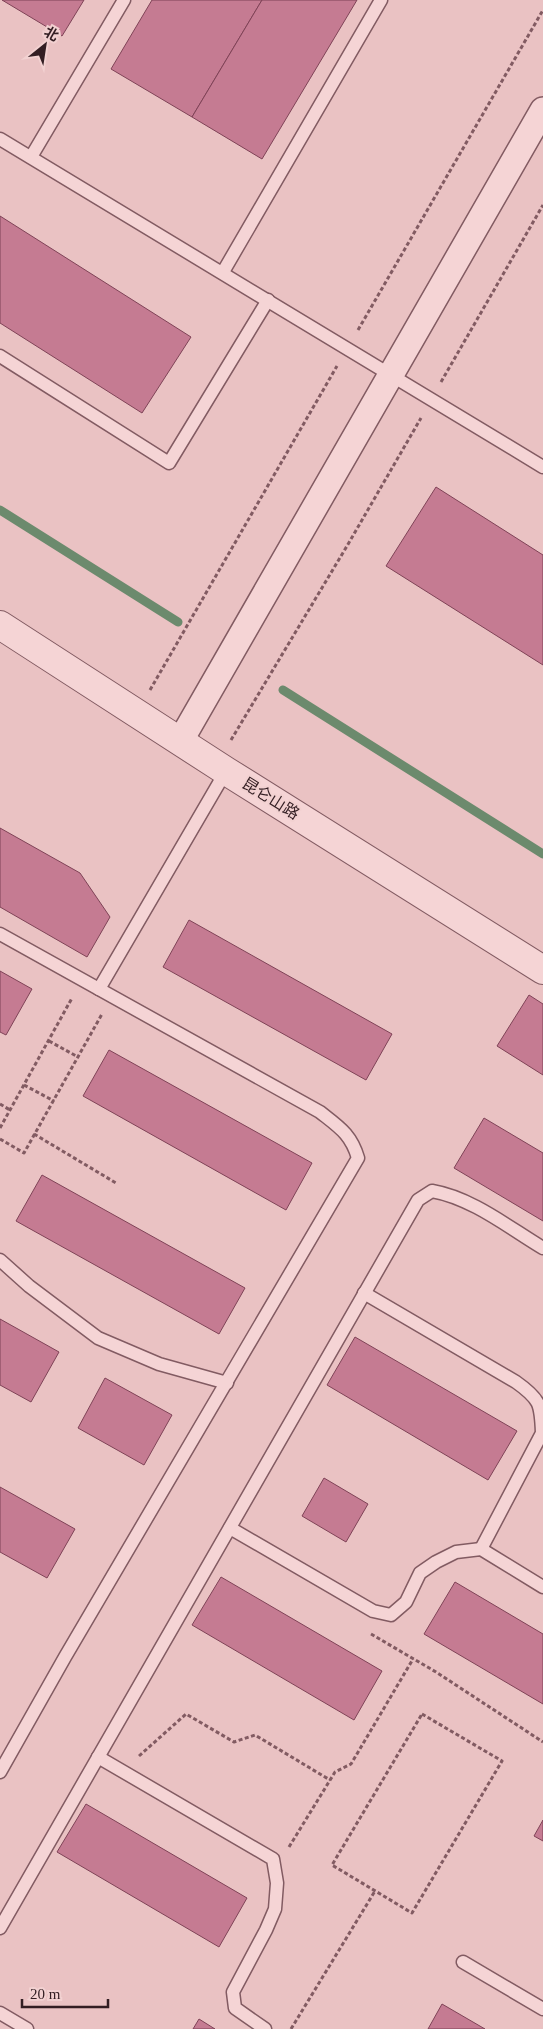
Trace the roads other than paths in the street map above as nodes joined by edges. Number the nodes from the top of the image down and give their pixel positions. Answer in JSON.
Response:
{"nodes":[{"id":1,"x":124,"y":0,"type":"edge"},
{"id":2,"x":381,"y":0,"type":"edge"},
{"id":3,"x":543,"y":110,"type":"edge"},
{"id":4,"x":0,"y":139,"type":"edge"},
{"id":5,"x":31,"y":157,"type":"junction"},
{"id":6,"x":222,"y":272,"type":"junction"},
{"id":7,"x":268,"y":300,"type":"junction"},
{"id":8,"x":0,"y":356,"type":"edge"},
{"id":9,"x":391,"y":374,"type":"junction"},
{"id":10,"x":543,"y":467,"type":"edge"},
{"id":11,"x":0,"y":625,"type":"edge"},
{"id":12,"x":180,"y":740,"type":"junction"},
{"id":13,"x":221,"y":767,"type":"junction"},
{"id":14,"x":0,"y":934,"type":"edge"},
{"id":15,"x":543,"y":970,"type":"edge"},
{"id":16,"x":99,"y":989,"type":"junction"},
{"id":17,"x":543,"y":1248,"type":"edge"},
{"id":18,"x":0,"y":1260,"type":"edge"},
{"id":19,"x":364,"y":1293,"type":"junction"},
{"id":20,"x":226,"y":1383,"type":"junction"},
{"id":21,"x":230,"y":1528,"type":"junction"},
{"id":22,"x":481,"y":1549,"type":"junction"},
{"id":23,"x":543,"y":1587,"type":"edge"},
{"id":24,"x":98,"y":1757,"type":"junction"},
{"id":25,"x":0,"y":1772,"type":"edge"},
{"id":26,"x":0,"y":1928,"type":"edge"},
{"id":27,"x":463,"y":1962,"type":"dead end"},
{"id":28,"x":543,"y":2009,"type":"edge"},
{"id":29,"x":0,"y":2013,"type":"edge"},
{"id":30,"x":27,"y":2029,"type":"edge"},
{"id":31,"x":265,"y":2029,"type":"edge"}],
"edges":[{"from":1,"to":5,"type":"lane"},
{"from":2,"to":6,"type":"lane"},
{"from":3,"to":9,"type":"street"},
{"from":4,"to":5,"type":"lane"},
{"from":5,"to":6,"type":"lane"},
{"from":6,"to":7,"type":"lane"},
{"from":7,"to":8,"type":"lane"},
{"from":7,"to":9,"type":"lane"},
{"from":9,"to":10,"type":"lane"},
{"from":9,"to":12,"type":"street"},
{"from":11,"to":12,"type":"street","name":"昆仑山路"},
{"from":12,"to":13,"type":"street","name":"昆仑山路"},
{"from":13,"to":15,"type":"street","name":"昆仑山路"},
{"from":13,"to":16,"type":"lane"},
{"from":14,"to":16,"type":"lane"},
{"from":16,"to":20,"type":"lane"},
{"from":17,"to":19,"type":"lane"},
{"from":18,"to":20,"type":"lane"},
{"from":19,"to":21,"type":"lane"},
{"from":19,"to":22,"type":"lane"},
{"from":20,"to":25,"type":"lane"},
{"from":21,"to":22,"type":"lane"},
{"from":21,"to":24,"type":"lane"},
{"from":22,"to":23,"type":"lane"},
{"from":24,"to":26,"type":"lane"},
{"from":24,"to":31,"type":"lane"},
{"from":27,"to":28,"type":"lane"},
{"from":29,"to":30,"type":"lane"}]}
